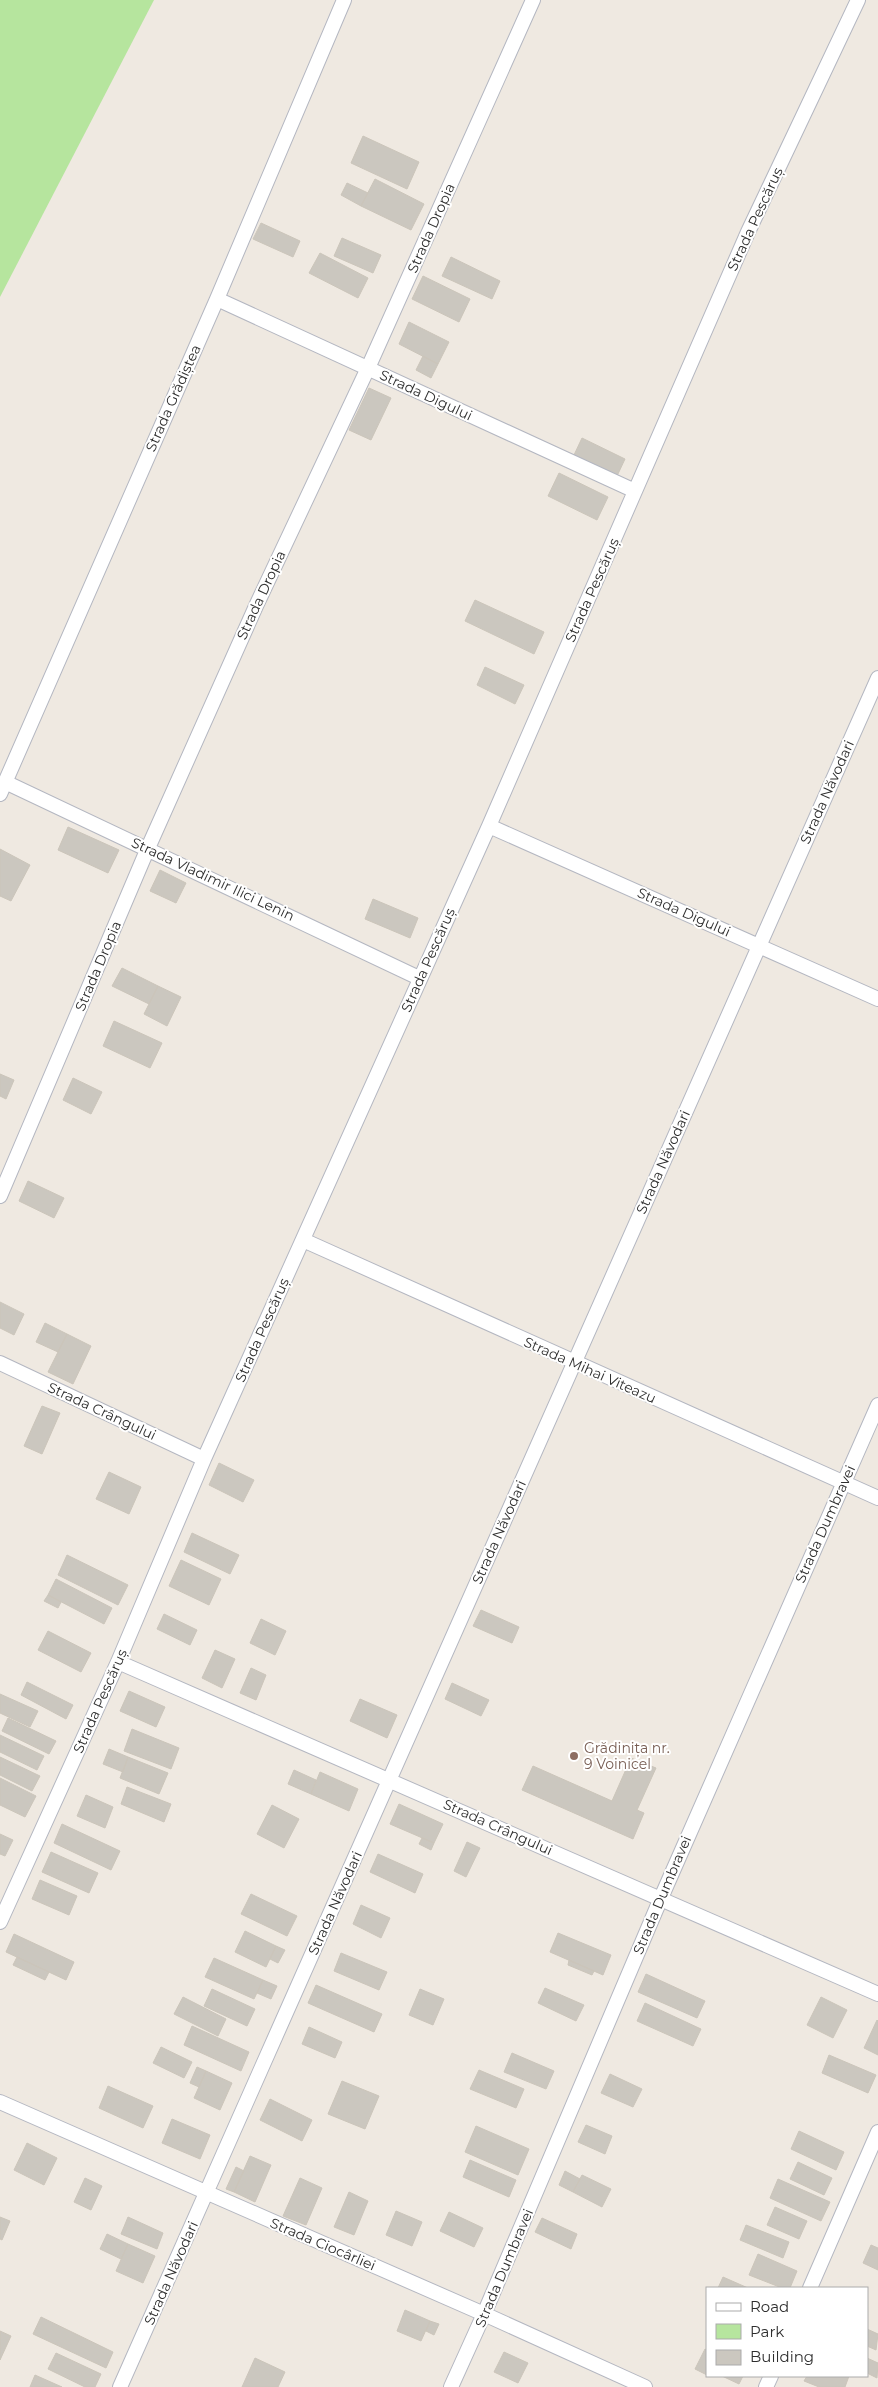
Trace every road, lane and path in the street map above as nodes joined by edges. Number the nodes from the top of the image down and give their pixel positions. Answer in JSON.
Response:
{"nodes":[{"id":1,"x":344,"y":0,"type":"edge"},
{"id":2,"x":533,"y":0,"type":"edge"},
{"id":3,"x":858,"y":0,"type":"edge"},
{"id":4,"x":216,"y":299,"type":"junction"},
{"id":5,"x":368,"y":368,"type":"junction"},
{"id":6,"x":635,"y":491,"type":"junction"},
{"id":7,"x":878,"y":678,"type":"edge"},
{"id":8,"x":3,"y":788,"type":"edge"},
{"id":9,"x":489,"y":826,"type":"junction"},
{"id":10,"x":148,"y":848,"type":"junction"},
{"id":11,"x":758,"y":945,"type":"junction"},
{"id":12,"x":419,"y":978,"type":"junction"},
{"id":13,"x":878,"y":999,"type":"edge"},
{"id":14,"x":0,"y":1196,"type":"edge"},
{"id":15,"x":303,"y":1240,"type":"junction"},
{"id":16,"x":0,"y":1363,"type":"edge"},
{"id":17,"x":574,"y":1363,"type":"junction"},
{"id":18,"x":878,"y":1405,"type":"edge"},
{"id":19,"x":204,"y":1459,"type":"junction"},
{"id":20,"x":844,"y":1483,"type":"junction"},
{"id":21,"x":878,"y":1498,"type":"edge"},
{"id":22,"x":118,"y":1662,"type":"junction"},
{"id":23,"x":390,"y":1779,"type":"junction"},
{"id":24,"x":661,"y":1898,"type":"junction"},
{"id":25,"x":0,"y":1922,"type":"edge"},
{"id":26,"x":878,"y":1994,"type":"edge"},
{"id":27,"x":0,"y":2102,"type":"edge"},
{"id":28,"x":878,"y":2132,"type":"edge"},
{"id":29,"x":206,"y":2194,"type":"junction"},
{"id":30,"x":810,"y":2287,"type":"edge"},
{"id":31,"x":484,"y":2314,"type":"junction"},
{"id":32,"x":120,"y":2387,"type":"edge"},
{"id":33,"x":451,"y":2387,"type":"edge"},
{"id":34,"x":645,"y":2387,"type":"edge"}],
"edges":[{"from":1,"to":4,"type":"street","name":"Strada Grădiștea"},
{"from":2,"to":5,"type":"street","name":"Strada Dropia"},
{"from":3,"to":6,"type":"street","name":"Strada Pescăruș"},
{"from":4,"to":5,"type":"street","name":"Strada Digului"},
{"from":4,"to":8,"type":"street","name":"Strada Grădiștea"},
{"from":5,"to":6,"type":"street","name":"Strada Digului"},
{"from":5,"to":10,"type":"street","name":"Strada Dropia"},
{"from":6,"to":9,"type":"street","name":"Strada Pescăruș"},
{"from":7,"to":11,"type":"street","name":"Strada Năvodari"},
{"from":8,"to":10,"type":"street","name":"Strada Vladimir Ilici Lenin"},
{"from":9,"to":11,"type":"street","name":"Strada Digului"},
{"from":9,"to":12,"type":"street","name":"Strada Pescăruș"},
{"from":10,"to":12,"type":"street","name":"Strada Vladimir Ilici Lenin"},
{"from":10,"to":14,"type":"street","name":"Strada Dropia"},
{"from":11,"to":13,"type":"street","name":"Strada Digului"},
{"from":11,"to":17,"type":"street","name":"Strada Năvodari"},
{"from":12,"to":15,"type":"street","name":"Strada Pescăruș"},
{"from":15,"to":17,"type":"street","name":"Strada Mihai Viteazu"},
{"from":15,"to":19,"type":"street","name":"Strada Pescăruș"},
{"from":16,"to":19,"type":"street","name":"Strada Crângului"},
{"from":17,"to":20,"type":"street","name":"Strada Mihai Viteazu"},
{"from":17,"to":23,"type":"street","name":"Strada Năvodari"},
{"from":18,"to":20,"type":"street","name":"Strada Dumbravei"},
{"from":19,"to":22,"type":"street","name":"Strada Pescăruș"},
{"from":20,"to":21,"type":"street","name":"Strada Mihai Viteazu"},
{"from":20,"to":24,"type":"street","name":"Strada Dumbravei"},
{"from":22,"to":23,"type":"street","name":"Strada Crângului"},
{"from":22,"to":25,"type":"street","name":"Strada Pescăruș"},
{"from":23,"to":24,"type":"street","name":"Strada Crângului"},
{"from":23,"to":29,"type":"street","name":"Strada Năvodari"},
{"from":24,"to":26,"type":"street","name":"Strada Crângului"},
{"from":24,"to":31,"type":"street","name":"Strada Dumbravei"},
{"from":27,"to":29,"type":"street","name":"Strada Ciocârliei"},
{"from":28,"to":30,"type":"street"},
{"from":29,"to":31,"type":"street","name":"Strada Ciocârliei"},
{"from":29,"to":32,"type":"street","name":"Strada Năvodari"},
{"from":31,"to":33,"type":"street","name":"Strada Dumbravei"},
{"from":31,"to":34,"type":"street","name":"Strada Ciocârliei"}]}
